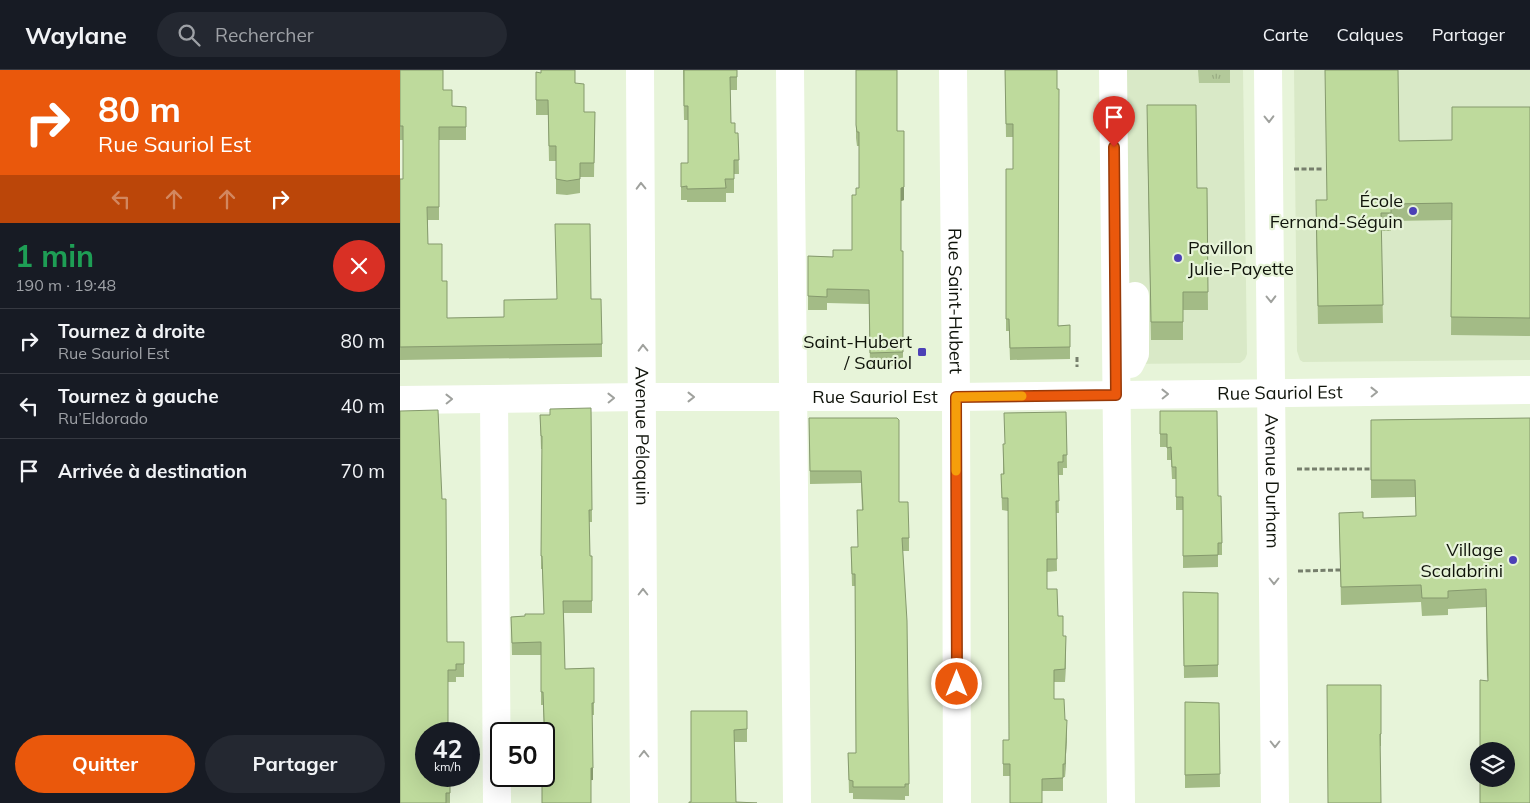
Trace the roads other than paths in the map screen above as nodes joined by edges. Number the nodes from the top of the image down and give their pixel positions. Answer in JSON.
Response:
{"nodes":[{"id":1,"x":640,"y":70,"type":"edge"},
{"id":2,"x":790,"y":70,"type":"edge"},
{"id":3,"x":953,"y":70,"type":"edge"},
{"id":4,"x":1113,"y":70,"type":"edge"},
{"id":5,"x":1268,"y":70,"type":"edge"},
{"id":6,"x":1135,"y":296,"type":"dead end"},
{"id":7,"x":1530,"y":390,"type":"edge"},
{"id":8,"x":1272,"y":392,"type":"junction"},
{"id":9,"x":1116,"y":395,"type":"junction"},
{"id":10,"x":643,"y":397,"type":"junction"},
{"id":11,"x":792,"y":397,"type":"junction"},
{"id":12,"x":956,"y":397,"type":"junction"},
{"id":13,"x":494,"y":399,"type":"junction"},
{"id":14,"x":400,"y":400,"type":"edge"},
{"id":15,"x":497,"y":803,"type":"edge"},
{"id":16,"x":644,"y":803,"type":"edge"},
{"id":17,"x":797,"y":803,"type":"edge"},
{"id":18,"x":957,"y":803,"type":"edge"},
{"id":19,"x":1121,"y":803,"type":"edge"},
{"id":20,"x":1275,"y":803,"type":"edge"}],
"edges":[{"from":10,"to":1,"type":"street","name":"Avenue Péloquin","one_way":true},
{"from":2,"to":11,"type":"street"},
{"from":3,"to":12,"type":"street","name":"Rue Saint-Hubert"},
{"from":4,"to":9,"type":"street"},
{"from":5,"to":8,"type":"street","name":"Avenue Durham","one_way":true},
{"from":6,"to":9,"type":"street"},
{"from":8,"to":7,"type":"street","name":"Rue Sauriol Est","one_way":true},
{"from":9,"to":8,"type":"street","name":"Rue Sauriol Est","one_way":true},
{"from":8,"to":20,"type":"street","name":"Avenue Durham","one_way":true},
{"from":9,"to":12,"type":"street","name":"Rue Sauriol Est"},
{"from":9,"to":19,"type":"street"},
{"from":10,"to":11,"type":"street","name":"Rue Sauriol Est","one_way":true},
{"from":13,"to":10,"type":"street","name":"Rue Sauriol Est","one_way":true},
{"from":16,"to":10,"type":"street","name":"Avenue Péloquin","one_way":true},
{"from":11,"to":12,"type":"street","name":"Rue Sauriol Est"},
{"from":11,"to":17,"type":"street"},
{"from":12,"to":18,"type":"street","name":"Rue Saint-Hubert"},
{"from":14,"to":13,"type":"street","name":"Rue Sauriol Est","one_way":true},
{"from":13,"to":15,"type":"street"}]}
